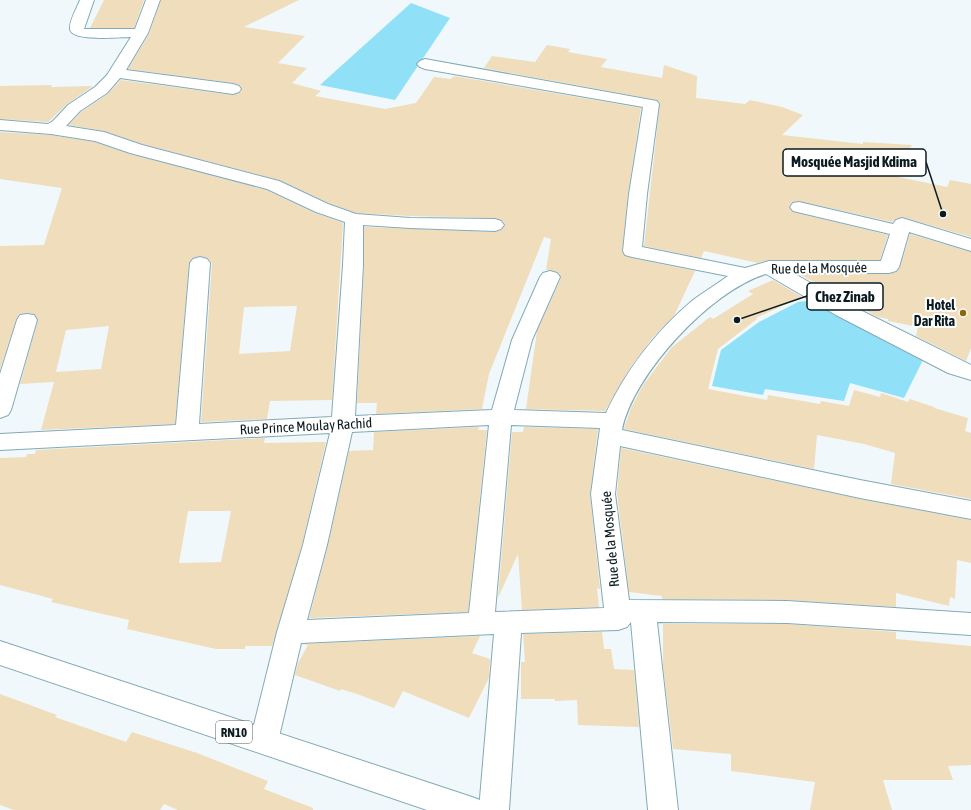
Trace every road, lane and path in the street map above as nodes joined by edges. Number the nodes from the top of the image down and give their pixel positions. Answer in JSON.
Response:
{"nodes":[{"id":1,"x":87,"y":0,"type":"edge"},
{"id":2,"x":153,"y":0,"type":"edge"},
{"id":3,"x":141,"y":33,"type":"junction"},
{"id":4,"x":425,"y":64,"type":"dead end"},
{"id":5,"x":115,"y":74,"type":"junction"},
{"id":6,"x":233,"y":89,"type":"dead end"},
{"id":7,"x":0,"y":125,"type":"edge"},
{"id":8,"x":51,"y":129,"type":"junction"},
{"id":9,"x":799,"y":206,"type":"dead end"},
{"id":10,"x":354,"y":219,"type":"junction"},
{"id":11,"x":496,"y":225,"type":"dead end"},
{"id":12,"x":900,"y":231,"type":"junction"},
{"id":13,"x":971,"y":244,"type":"edge"},
{"id":14,"x":200,"y":263,"type":"dead end"},
{"id":15,"x":769,"y":267,"type":"junction"},
{"id":16,"x":745,"y":274,"type":"junction"},
{"id":17,"x":550,"y":277,"type":"dead end"},
{"id":18,"x":27,"y":320,"type":"dead end"},
{"id":19,"x":971,"y":373,"type":"edge"},
{"id":20,"x":0,"y":410,"type":"edge"},
{"id":21,"x":501,"y":417,"type":"junction"},
{"id":22,"x":343,"y":424,"type":"junction"},
{"id":23,"x":611,"y":429,"type":"junction"},
{"id":24,"x":187,"y":432,"type":"junction"},
{"id":25,"x":0,"y":442,"type":"edge"},
{"id":26,"x":971,"y":510,"type":"edge"},
{"id":27,"x":617,"y":611,"type":"junction"},
{"id":28,"x":643,"y":611,"type":"junction"},
{"id":29,"x":508,"y":622,"type":"junction"},
{"id":30,"x":481,"y":624,"type":"junction"},
{"id":31,"x":971,"y":624,"type":"edge"},
{"id":32,"x":290,"y":632,"type":"junction"},
{"id":33,"x":0,"y":653,"type":"edge"},
{"id":34,"x":264,"y":741,"type":"junction"},
{"id":35,"x":469,"y":810,"type":"edge"},
{"id":36,"x":494,"y":810,"type":"edge"},
{"id":37,"x":663,"y":810,"type":"edge"}],
"edges":[{"from":1,"to":3,"type":"street"},
{"from":2,"to":3,"type":"street"},
{"from":3,"to":5,"type":"street"},
{"from":4,"to":16,"type":"street"},
{"from":5,"to":6,"type":"street"},
{"from":5,"to":8,"type":"street"},
{"from":7,"to":8,"type":"street"},
{"from":8,"to":10,"type":"street"},
{"from":9,"to":12,"type":"street"},
{"from":10,"to":11,"type":"street"},
{"from":10,"to":22,"type":"street"},
{"from":12,"to":13,"type":"street"},
{"from":12,"to":15,"type":"street","name":"Rue de la Mosquée"},
{"from":14,"to":24,"type":"street"},
{"from":15,"to":16,"type":"street","name":"Rue de la Mosquée"},
{"from":15,"to":19,"type":"street"},
{"from":16,"to":23,"type":"street","name":"Rue de la Mosquée"},
{"from":17,"to":21,"type":"street"},
{"from":18,"to":20,"type":"street"},
{"from":21,"to":22,"type":"street","name":"Rue Prince Moulay Rachid"},
{"from":21,"to":23,"type":"street","name":"Rue Prince Moulay Rachid"},
{"from":21,"to":30,"type":"street"},
{"from":22,"to":24,"type":"street","name":"Rue Prince Moulay Rachid"},
{"from":22,"to":32,"type":"street"},
{"from":23,"to":26,"type":"street","name":"Rue Prince Moulay Rachid"},
{"from":23,"to":27,"type":"street","name":"Rue de la Mosquée"},
{"from":24,"to":25,"type":"street","name":"Rue Prince Moulay Rachid"},
{"from":27,"to":28,"type":"street"},
{"from":27,"to":29,"type":"street"},
{"from":28,"to":31,"type":"street"},
{"from":28,"to":37,"type":"street"},
{"from":29,"to":30,"type":"street"},
{"from":29,"to":36,"type":"street"},
{"from":30,"to":32,"type":"street"},
{"from":32,"to":34,"type":"street"},
{"from":33,"to":34,"type":"street","number":"RN10"},
{"from":34,"to":35,"type":"street","number":"RN10"}]}
